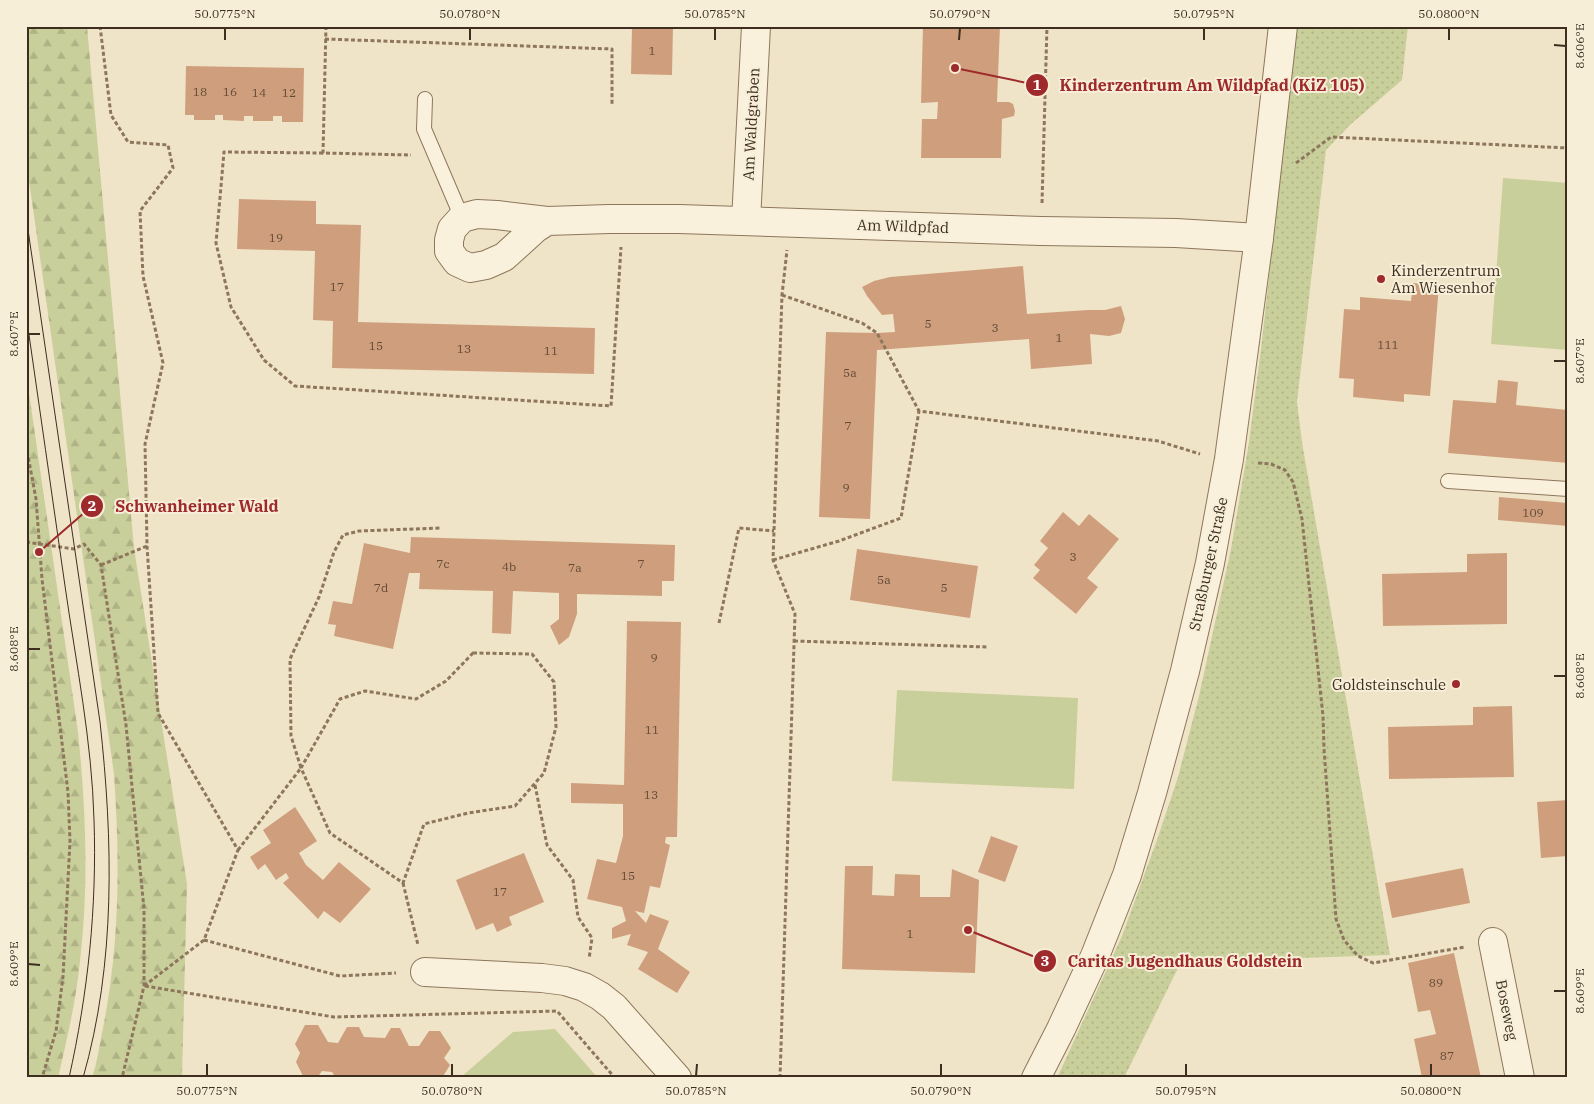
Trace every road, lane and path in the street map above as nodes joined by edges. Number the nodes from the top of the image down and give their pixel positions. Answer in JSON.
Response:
{"nodes":[{"id":1,"x":100,"y":26,"type":"edge"},
{"id":2,"x":326,"y":26,"type":"edge"},
{"id":3,"x":756,"y":26,"type":"edge"},
{"id":4,"x":1046,"y":26,"type":"edge"},
{"id":5,"x":1283,"y":26,"type":"edge"},
{"id":6,"x":325,"y":39,"type":"junction"},
{"id":7,"x":425,"y":99,"type":"dead end"},
{"id":8,"x":612,"y":106,"type":"dead end"},
{"id":9,"x":1568,"y":148,"type":"edge"},
{"id":10,"x":323,"y":153,"type":"junction"},
{"id":11,"x":434,"y":155,"type":"junction"},
{"id":12,"x":1267,"y":172,"type":"junction"},
{"id":13,"x":462,"y":218,"type":"junction"},
{"id":14,"x":623,"y":219,"type":"junction"},
{"id":15,"x":547,"y":221,"type":"junction"},
{"id":16,"x":746,"y":221,"type":"junction"},
{"id":17,"x":791,"y":222,"type":"junction"},
{"id":18,"x":1041,"y":231,"type":"junction"},
{"id":19,"x":1259,"y":238,"type":"junction"},
{"id":20,"x":782,"y":294,"type":"junction"},
{"id":21,"x":919,"y":411,"type":"junction"},
{"id":22,"x":26,"y":445,"type":"edge"},
{"id":23,"x":1196,"y":453,"type":"dead end"},
{"id":24,"x":1254,"y":462,"type":"dead end"},
{"id":25,"x":1448,"y":481,"type":"dead end"},
{"id":26,"x":1568,"y":489,"type":"edge"},
{"id":27,"x":440,"y":528,"type":"dead end"},
{"id":28,"x":774,"y":531,"type":"junction"},
{"id":29,"x":26,"y":542,"type":"edge"},
{"id":30,"x":40,"y":545,"type":"junction"},
{"id":31,"x":147,"y":546,"type":"junction"},
{"id":32,"x":774,"y":560,"type":"junction"},
{"id":33,"x":102,"y":565,"type":"junction"},
{"id":34,"x":718,"y":623,"type":"dead end"},
{"id":35,"x":794,"y":641,"type":"junction"},
{"id":36,"x":987,"y":647,"type":"dead end"},
{"id":37,"x":301,"y":768,"type":"junction"},
{"id":38,"x":534,"y":784,"type":"junction"},
{"id":39,"x":238,"y":850,"type":"junction"},
{"id":40,"x":402,"y":883,"type":"junction"},
{"id":41,"x":204,"y":940,"type":"junction"},
{"id":42,"x":1493,"y":942,"type":"joint"},
{"id":43,"x":425,"y":972,"type":"junction"},
{"id":44,"x":144,"y":986,"type":"junction"},
{"id":45,"x":584,"y":987,"type":"junction"},
{"id":46,"x":42,"y":1078,"type":"edge"},
{"id":47,"x":122,"y":1078,"type":"edge"},
{"id":48,"x":615,"y":1078,"type":"edge"},
{"id":49,"x":677,"y":1078,"type":"edge"},
{"id":50,"x":780,"y":1078,"type":"edge"},
{"id":51,"x":1036,"y":1078,"type":"edge"},
{"id":52,"x":1520,"y":1078,"type":"edge"}],
"edges":[{"from":1,"to":31,"type":"path"},
{"from":2,"to":6,"type":"path"},
{"from":3,"to":16,"type":"street","name":"Am Waldgraben"},
{"from":4,"to":18,"type":"path"},
{"from":5,"to":12,"type":"street","name":"Straßburger Straße"},
{"from":6,"to":8,"type":"path"},
{"from":6,"to":10,"type":"path"},
{"from":7,"to":11,"type":"lane"},
{"from":9,"to":12,"type":"path"},
{"from":10,"to":11,"type":"path"},
{"from":10,"to":14,"type":"path"},
{"from":11,"to":13,"type":"lane"},
{"from":12,"to":19,"type":"street","name":"Straßburger Straße"},
{"from":13,"to":15,"type":"street","name":"Am Wildpfad"},
{"from":13,"to":15,"type":"street"},
{"from":14,"to":15,"type":"street","name":"Am Wildpfad"},
{"from":14,"to":16,"type":"street","name":"Am Wildpfad"},
{"from":16,"to":17,"type":"street","name":"Am Wildpfad"},
{"from":17,"to":18,"type":"street","name":"Am Wildpfad"},
{"from":17,"to":20,"type":"path"},
{"from":18,"to":19,"type":"street","name":"Am Wildpfad"},
{"from":19,"to":51,"type":"street","name":"Straßburger Straße"},
{"from":20,"to":21,"type":"path"},
{"from":20,"to":28,"type":"path"},
{"from":21,"to":23,"type":"path"},
{"from":21,"to":32,"type":"path"},
{"from":22,"to":30,"type":"path"},
{"from":24,"to":42,"type":"path"},
{"from":25,"to":26,"type":"lane"},
{"from":27,"to":37,"type":"path"},
{"from":28,"to":32,"type":"path"},
{"from":28,"to":34,"type":"path"},
{"from":29,"to":30,"type":"path"},
{"from":30,"to":33,"type":"path"},
{"from":30,"to":46,"type":"path"},
{"from":31,"to":33,"type":"path"},
{"from":31,"to":39,"type":"path"},
{"from":32,"to":35,"type":"path"},
{"from":33,"to":44,"type":"path"},
{"from":35,"to":36,"type":"path"},
{"from":35,"to":50,"type":"path"},
{"from":37,"to":38,"type":"path"},
{"from":37,"to":39,"type":"path"},
{"from":37,"to":40,"type":"path"},
{"from":38,"to":40,"type":"path"},
{"from":38,"to":45,"type":"path"},
{"from":39,"to":41,"type":"path"},
{"from":40,"to":43,"type":"path"},
{"from":41,"to":43,"type":"path"},
{"from":41,"to":44,"type":"path"},
{"from":42,"to":52,"type":"street","name":"Boseweg"},
{"from":43,"to":45,"type":"street"},
{"from":44,"to":47,"type":"path"},
{"from":44,"to":48,"type":"path"},
{"from":45,"to":49,"type":"street"}]}
